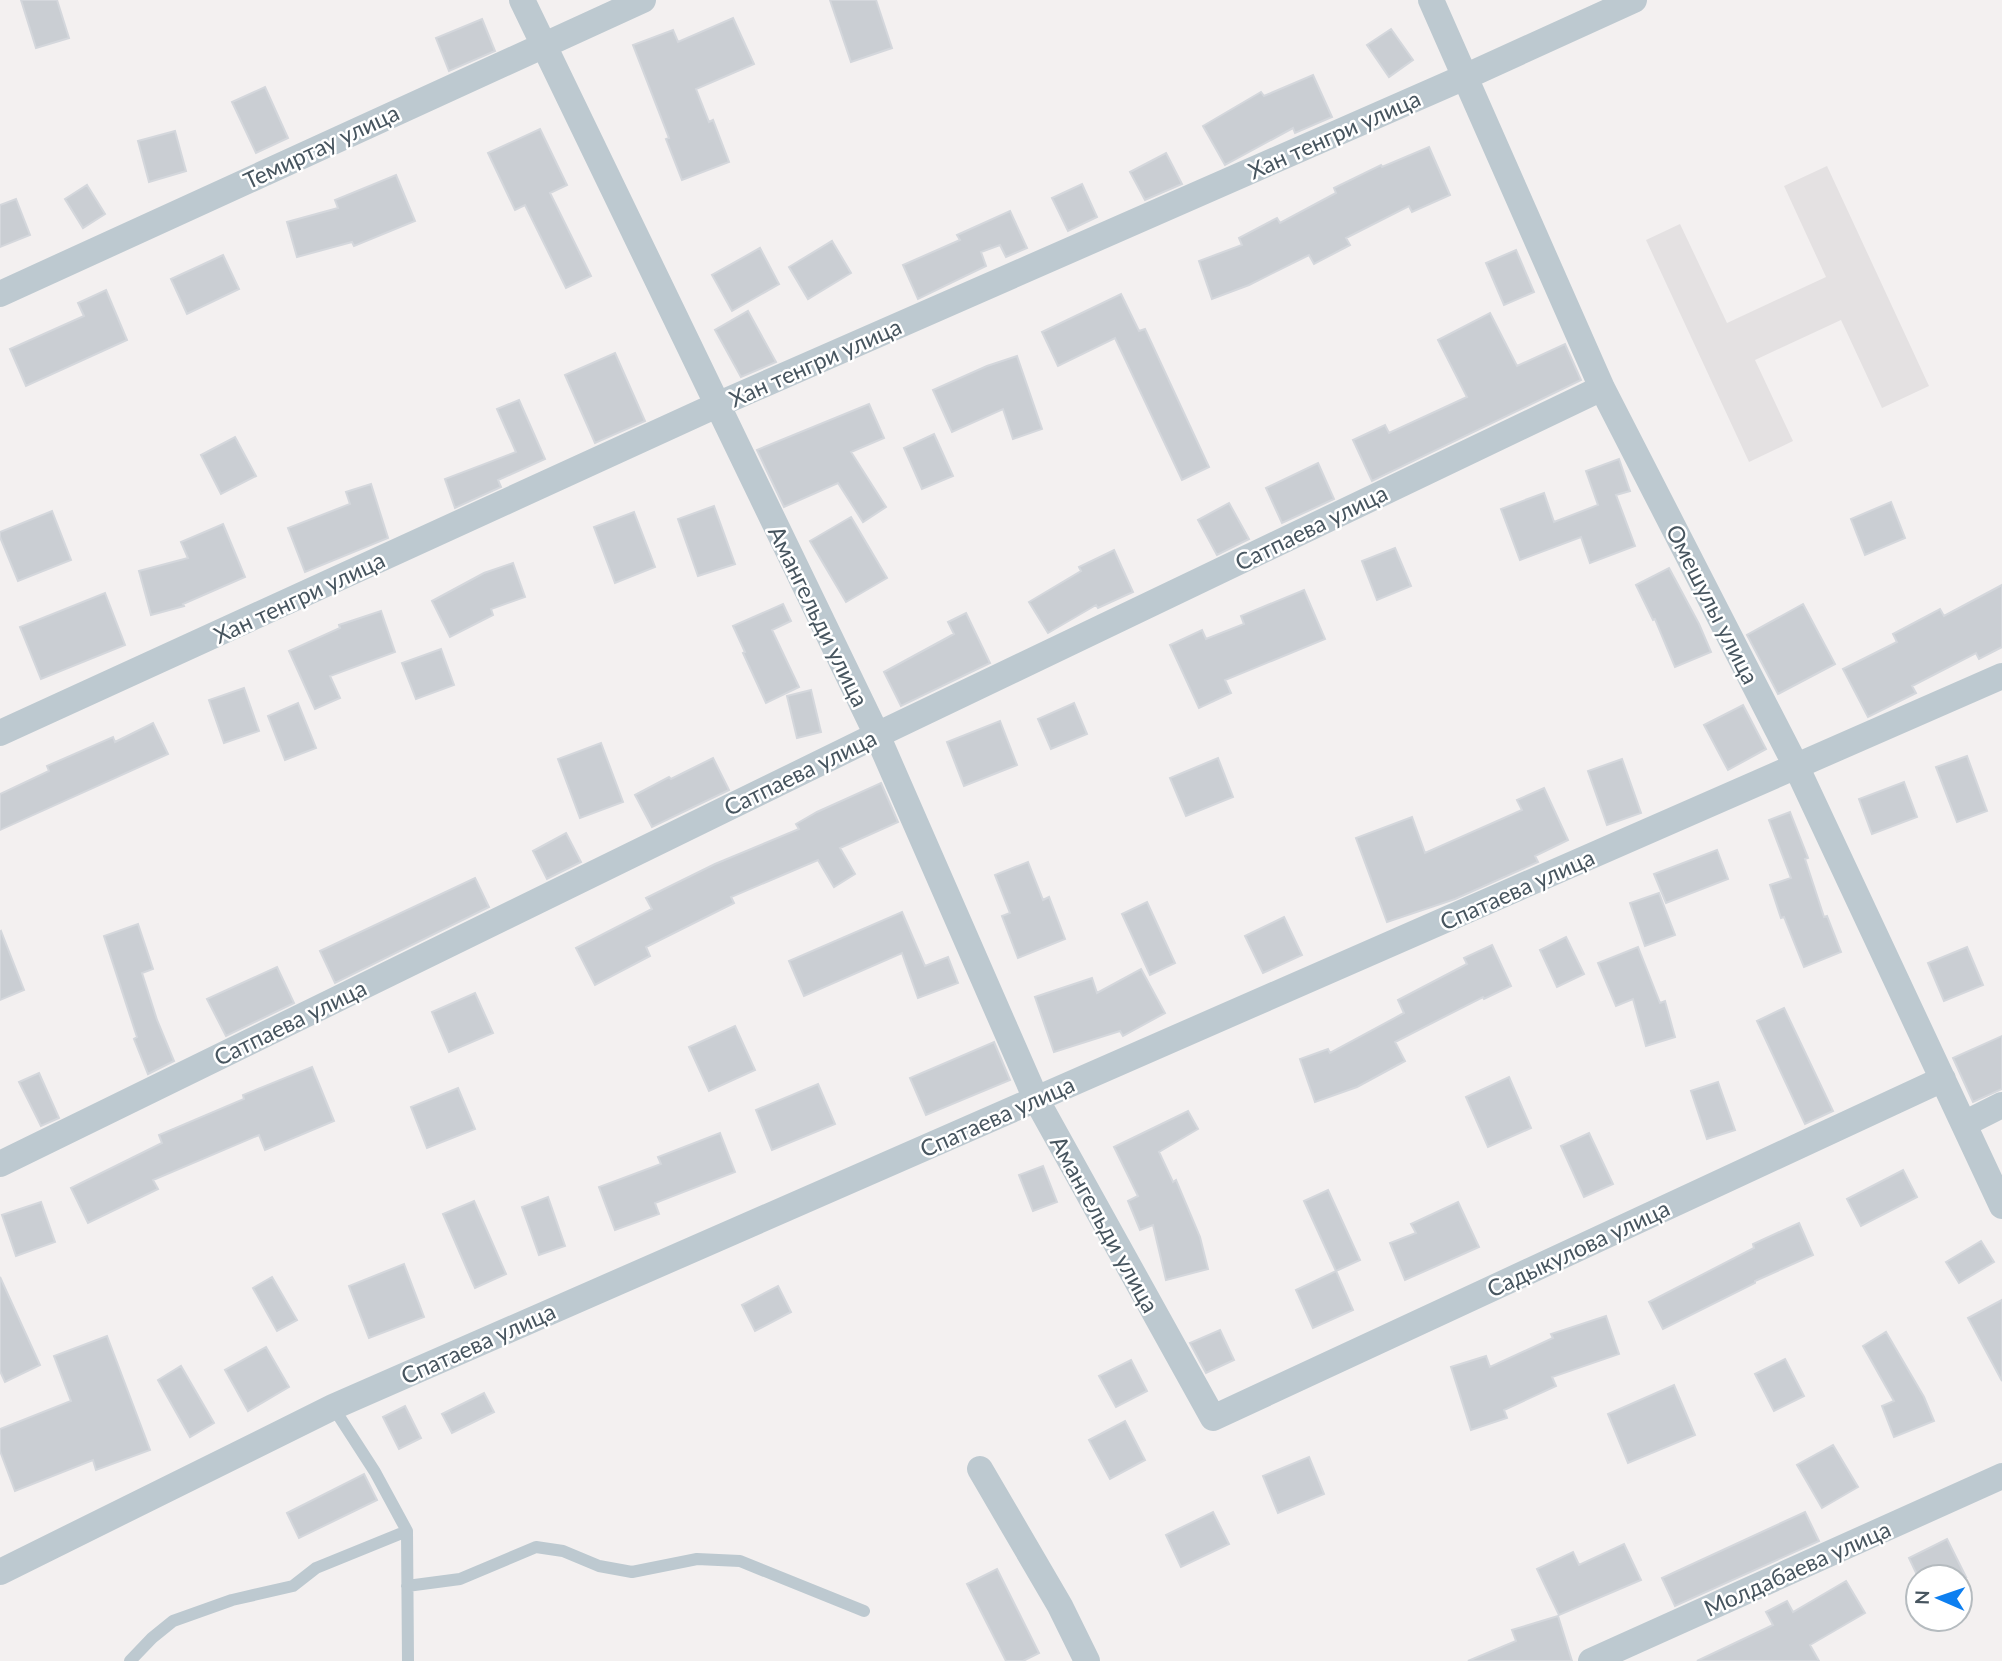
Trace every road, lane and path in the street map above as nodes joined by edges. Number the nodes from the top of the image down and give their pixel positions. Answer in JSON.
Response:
{"nodes":[{"id":1,"x":522,"y":0,"type":"edge"},
{"id":2,"x":643,"y":0,"type":"edge"},
{"id":3,"x":1431,"y":0,"type":"edge"},
{"id":4,"x":1634,"y":0,"type":"edge"},
{"id":5,"x":544,"y":44,"type":"junction"},
{"id":6,"x":1467,"y":76,"type":"junction"},
{"id":7,"x":0,"y":294,"type":"edge"},
{"id":8,"x":1602,"y":388,"type":"junction"},
{"id":9,"x":717,"y":405,"type":"junction"},
{"id":10,"x":2002,"y":676,"type":"edge"},
{"id":11,"x":0,"y":733,"type":"edge"},
{"id":12,"x":877,"y":735,"type":"junction"},
{"id":13,"x":1797,"y":768,"type":"junction"},
{"id":14,"x":1943,"y":1079,"type":"junction"},
{"id":15,"x":1036,"y":1099,"type":"junction"},
{"id":16,"x":2002,"y":1105,"type":"edge"},
{"id":17,"x":1964,"y":1124,"type":"junction"},
{"id":18,"x":0,"y":1164,"type":"edge"},
{"id":19,"x":2002,"y":1206,"type":"edge"},
{"id":20,"x":333,"y":1406,"type":"junction"},
{"id":21,"x":1213,"y":1418,"type":"joint"},
{"id":22,"x":980,"y":1469,"type":"dead end"},
{"id":23,"x":2002,"y":1476,"type":"edge"},
{"id":24,"x":407,"y":1531,"type":"junction"},
{"id":25,"x":0,"y":1572,"type":"edge"},
{"id":26,"x":407,"y":1586,"type":"junction"},
{"id":27,"x":864,"y":1611,"type":"dead end"},
{"id":28,"x":130,"y":1661,"type":"edge"},
{"id":29,"x":408,"y":1661,"type":"edge"},
{"id":30,"x":1087,"y":1661,"type":"edge"},
{"id":31,"x":1591,"y":1661,"type":"edge"}],
"edges":[{"from":1,"to":5,"type":"street","name":"Амангельди улица"},
{"from":2,"to":5,"type":"street","name":"Темиртау улица"},
{"from":3,"to":6,"type":"street","name":"Омешулы улица"},
{"from":4,"to":6,"type":"street","name":"Хан тенгри улица"},
{"from":5,"to":7,"type":"street","name":"Темиртау улица"},
{"from":5,"to":9,"type":"street","name":"Амангельди улица"},
{"from":6,"to":8,"type":"street","name":"Омешулы улица"},
{"from":6,"to":9,"type":"street","name":"Хан тенгри улица"},
{"from":8,"to":12,"type":"street","name":"Сатпаева улица"},
{"from":8,"to":13,"type":"street","name":"Омешулы улица"},
{"from":9,"to":11,"type":"street","name":"Хан тенгри улица"},
{"from":9,"to":12,"type":"street","name":"Амангельди улица"},
{"from":10,"to":13,"type":"street","name":"Спатаева улица"},
{"from":12,"to":15,"type":"street","name":"Амангельди улица"},
{"from":12,"to":18,"type":"street","name":"Сатпаева улица"},
{"from":13,"to":14,"type":"street","name":"Омешулы улица"},
{"from":13,"to":15,"type":"street","name":"Спатаева улица"},
{"from":14,"to":17,"type":"street","name":"Омешулы улица"},
{"from":14,"to":21,"type":"street","name":"Садыкулова улица"},
{"from":15,"to":20,"type":"street","name":"Спатаева улица"},
{"from":15,"to":21,"type":"street","name":"Амангельди улица"},
{"from":16,"to":17,"type":"street"},
{"from":17,"to":19,"type":"street","name":"Омешулы улица"},
{"from":20,"to":24,"type":"lane"},
{"from":20,"to":25,"type":"street","name":"Спатаева улица"},
{"from":22,"to":30,"type":"street"},
{"from":23,"to":31,"type":"street","name":"Молдабаева улица"},
{"from":24,"to":26,"type":"lane"},
{"from":24,"to":28,"type":"lane"},
{"from":26,"to":27,"type":"lane"},
{"from":26,"to":29,"type":"lane"}]}
